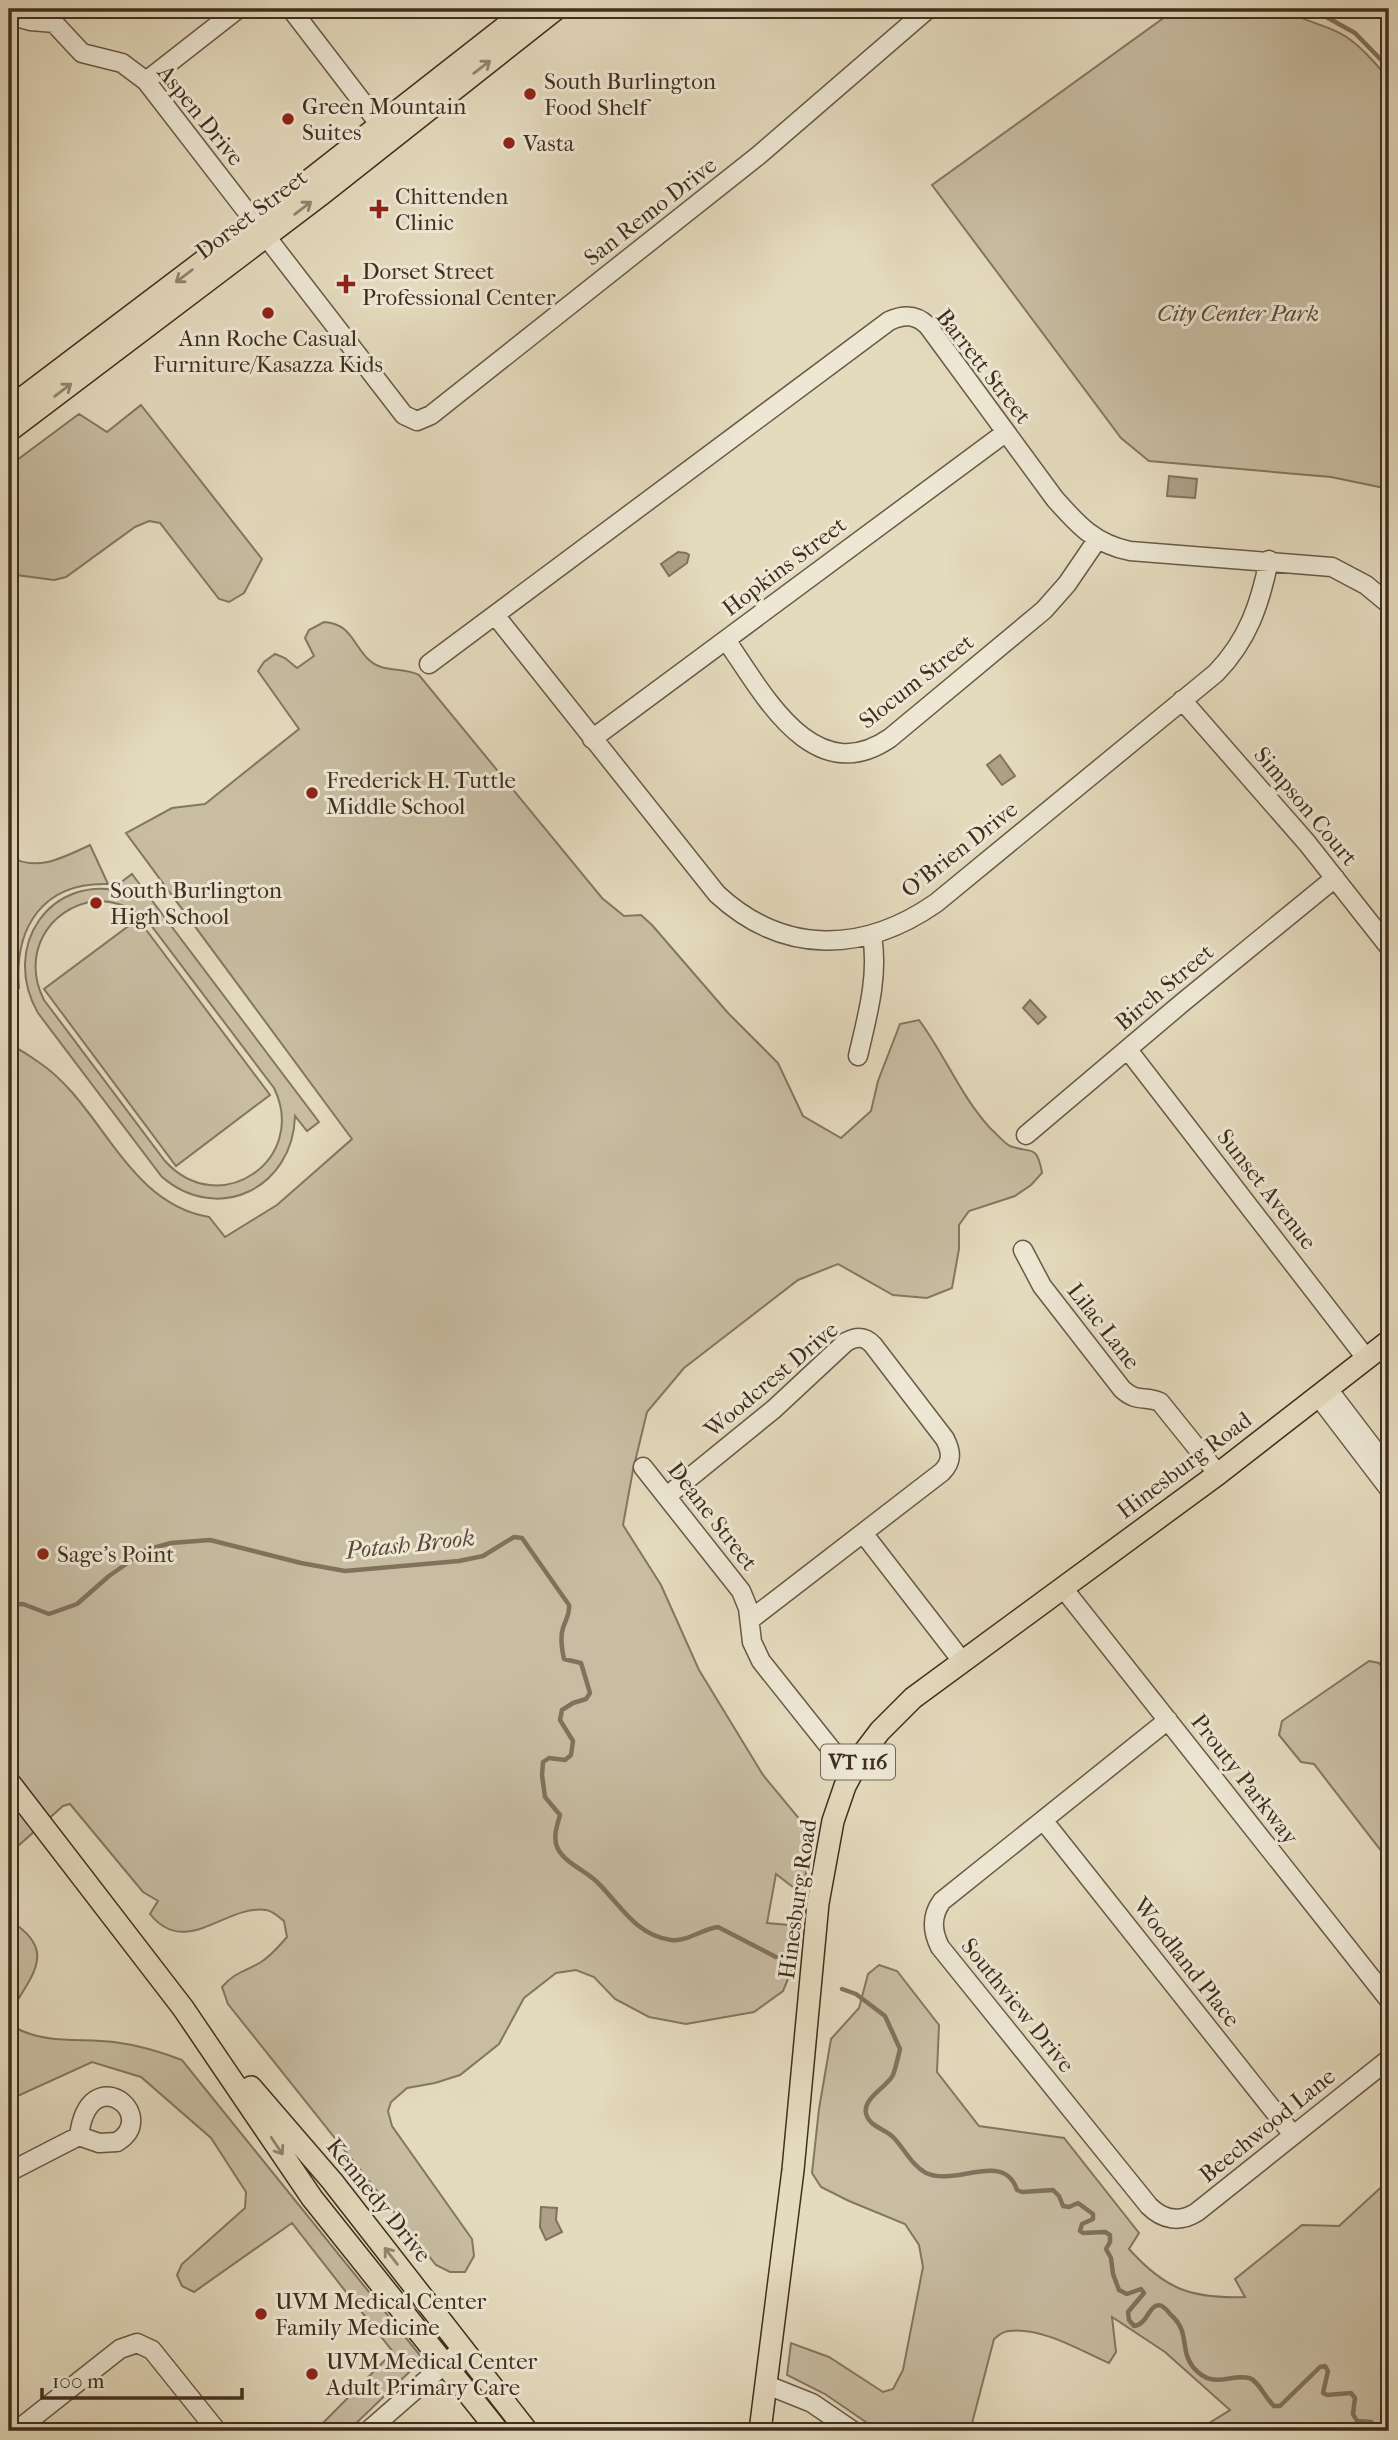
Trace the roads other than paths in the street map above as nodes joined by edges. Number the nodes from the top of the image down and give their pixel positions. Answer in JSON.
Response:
{"nodes":[{"id":1,"x":238,"y":9,"type":"edge"},
{"id":2,"x":291,"y":9,"type":"edge"},
{"id":3,"x":528,"y":9,"type":"edge"},
{"id":4,"x":556,"y":9,"type":"edge"},
{"id":5,"x":928,"y":9,"type":"edge"},
{"id":6,"x":9,"y":15,"type":"edge"},
{"id":7,"x":146,"y":81,"type":"junction"},
{"id":8,"x":380,"y":125,"type":"junction"},
{"id":9,"x":260,"y":230,"type":"junction"},
{"id":10,"x":9,"y":408,"type":"edge"},
{"id":11,"x":9,"y":431,"type":"edge"},
{"id":12,"x":1005,"y":433,"type":"junction"},
{"id":13,"x":1097,"y":540,"type":"junction"},
{"id":14,"x":1269,"y":561,"type":"junction"},
{"id":15,"x":1389,"y":604,"type":"edge"},
{"id":16,"x":495,"y":615,"type":"junction"},
{"id":17,"x":726,"y":640,"type":"junction"},
{"id":18,"x":429,"y":664,"type":"dead end"},
{"id":19,"x":1182,"y":700,"type":"junction"},
{"id":20,"x":593,"y":739,"type":"junction"},
{"id":21,"x":1335,"y":878,"type":"junction"},
{"id":22,"x":872,"y":936,"type":"junction"},
{"id":23,"x":1389,"y":947,"type":"edge"},
{"id":24,"x":1128,"y":1050,"type":"junction"},
{"id":25,"x":858,"y":1056,"type":"dead end"},
{"id":26,"x":1026,"y":1135,"type":"dead end"},
{"id":27,"x":1023,"y":1250,"type":"dead end"},
{"id":28,"x":1389,"y":1341,"type":"edge"},
{"id":29,"x":1366,"y":1358,"type":"junction"},
{"id":30,"x":1323,"y":1393,"type":"junction"},
{"id":31,"x":643,"y":1466,"type":"dead end"},
{"id":32,"x":1389,"y":1469,"type":"edge"},
{"id":33,"x":1218,"y":1474,"type":"junction"},
{"id":34,"x":1389,"y":1489,"type":"edge"},
{"id":35,"x":667,"y":1496,"type":"junction"},
{"id":36,"x":863,"y":1533,"type":"junction"},
{"id":37,"x":1063,"y":1588,"type":"junction"},
{"id":38,"x":750,"y":1620,"type":"junction"},
{"id":39,"x":962,"y":1661,"type":"junction"},
{"id":40,"x":1168,"y":1720,"type":"junction"},
{"id":41,"x":853,"y":1770,"type":"junction"},
{"id":42,"x":9,"y":1782,"type":"edge"},
{"id":43,"x":1043,"y":1820,"type":"junction"},
{"id":44,"x":1389,"y":2000,"type":"edge"},
{"id":45,"x":183,"y":2008,"type":"junction"},
{"id":46,"x":1389,"y":2059,"type":"edge"},
{"id":47,"x":1293,"y":2135,"type":"junction"},
{"id":48,"x":79,"y":2137,"type":"dead end"},
{"id":49,"x":9,"y":2172,"type":"edge"},
{"id":50,"x":1171,"y":2219,"type":"joint"},
{"id":51,"x":463,"y":2349,"type":"junction"},
{"id":52,"x":446,"y":2364,"type":"junction"},
{"id":53,"x":767,"y":2385,"type":"junction"},
{"id":54,"x":16,"y":2431,"type":"edge"},
{"id":55,"x":217,"y":2431,"type":"edge"},
{"id":56,"x":368,"y":2431,"type":"edge"},
{"id":57,"x":498,"y":2431,"type":"edge"},
{"id":58,"x":527,"y":2431,"type":"edge"},
{"id":59,"x":760,"y":2431,"type":"edge"},
{"id":60,"x":853,"y":2431,"type":"edge"}],
"edges":[{"from":1,"to":7,"type":"street"},
{"from":2,"to":8,"type":"street"},
{"from":3,"to":8,"type":"main road","name":"Dorset Street"},
{"from":9,"to":4,"type":"main road","name":"Dorset Street","one_way":true},
{"from":5,"to":9,"type":"street","name":"San Remo Drive"},
{"from":6,"to":7,"type":"street","name":"Aspen Drive"},
{"from":7,"to":9,"type":"street","name":"Aspen Drive"},
{"from":8,"to":9,"type":"main road","name":"Dorset Street"},
{"from":9,"to":10,"type":"main road","name":"Dorset Street","one_way":true},
{"from":11,"to":9,"type":"main road","name":"Dorset Street","one_way":true},
{"from":12,"to":13,"type":"street","name":"Barrett Street"},
{"from":12,"to":16,"type":"street","name":"Barrett Street"},
{"from":12,"to":17,"type":"street","name":"Hopkins Street"},
{"from":13,"to":14,"type":"street","name":"Barrett Street"},
{"from":13,"to":17,"type":"street","name":"Slocum Street"},
{"from":14,"to":15,"type":"street","name":"Barrett Street"},
{"from":14,"to":19,"type":"street","name":"O'Brien Drive"},
{"from":16,"to":18,"type":"street","name":"Barrett Street"},
{"from":16,"to":20,"type":"street","name":"O'Brien Drive"},
{"from":17,"to":20,"type":"street","name":"Hopkins Street"},
{"from":19,"to":21,"type":"street","name":"Simpson Court"},
{"from":19,"to":22,"type":"street","name":"O'Brien Drive"},
{"from":20,"to":22,"type":"street","name":"O'Brien Drive"},
{"from":21,"to":23,"type":"street","name":"Simpson Court"},
{"from":21,"to":24,"type":"street","name":"Birch Street"},
{"from":22,"to":25,"type":"street"},
{"from":24,"to":26,"type":"street","name":"Birch Street"},
{"from":24,"to":29,"type":"street","name":"Sunset Avenue"},
{"from":27,"to":33,"type":"street","name":"Lilac Lane"},
{"from":28,"to":29,"type":"main road","name":"Hinesburg Road","number":"VT 116"},
{"from":29,"to":30,"type":"main road","name":"Hinesburg Road","number":"VT 116"},
{"from":30,"to":32,"type":"street"},
{"from":30,"to":33,"type":"main road","name":"Hinesburg Road","number":"VT 116"},
{"from":30,"to":34,"type":"street"},
{"from":31,"to":35,"type":"street","name":"Deane Street"},
{"from":33,"to":37,"type":"main road","name":"Hinesburg Road","number":"VT 116"},
{"from":35,"to":36,"type":"street","name":"Woodcrest Drive"},
{"from":35,"to":38,"type":"street","name":"Deane Street"},
{"from":36,"to":38,"type":"street","name":"Woodcrest Drive"},
{"from":36,"to":39,"type":"street"},
{"from":37,"to":39,"type":"main road","name":"Hinesburg Road","number":"VT 116"},
{"from":37,"to":40,"type":"street","name":"Prouty Parkway"},
{"from":38,"to":41,"type":"street","name":"Deane Street"},
{"from":39,"to":41,"type":"main road","name":"Hinesburg Road","number":"VT 116"},
{"from":40,"to":43,"type":"street","name":"Southview Drive"},
{"from":40,"to":44,"type":"street","name":"Prouty Parkway"},
{"from":41,"to":53,"type":"main road","name":"Hinesburg Road","number":"VT 116"},
{"from":42,"to":45,"type":"main road","name":"Kennedy Drive"},
{"from":43,"to":47,"type":"street","name":"Woodland Place"},
{"from":43,"to":50,"type":"street","name":"Southview Drive"},
{"from":51,"to":45,"type":"main road","name":"Kennedy Drive","one_way":true},
{"from":45,"to":52,"type":"main road","name":"Kennedy Drive","one_way":true},
{"from":46,"to":47,"type":"street","name":"Beechwood Lane"},
{"from":47,"to":50,"type":"street","name":"Beechwood Lane"},
{"from":48,"to":49,"type":"street"},
{"from":51,"to":52,"type":"street"},
{"from":51,"to":58,"type":"main road","name":"Kennedy Drive"},
{"from":52,"to":56,"type":"street"},
{"from":52,"to":57,"type":"main road","name":"Kennedy Drive"},
{"from":53,"to":59,"type":"main road","name":"Hinesburg Road","number":"VT 116"},
{"from":53,"to":60,"type":"street"},
{"from":54,"to":55,"type":"street"}]}
